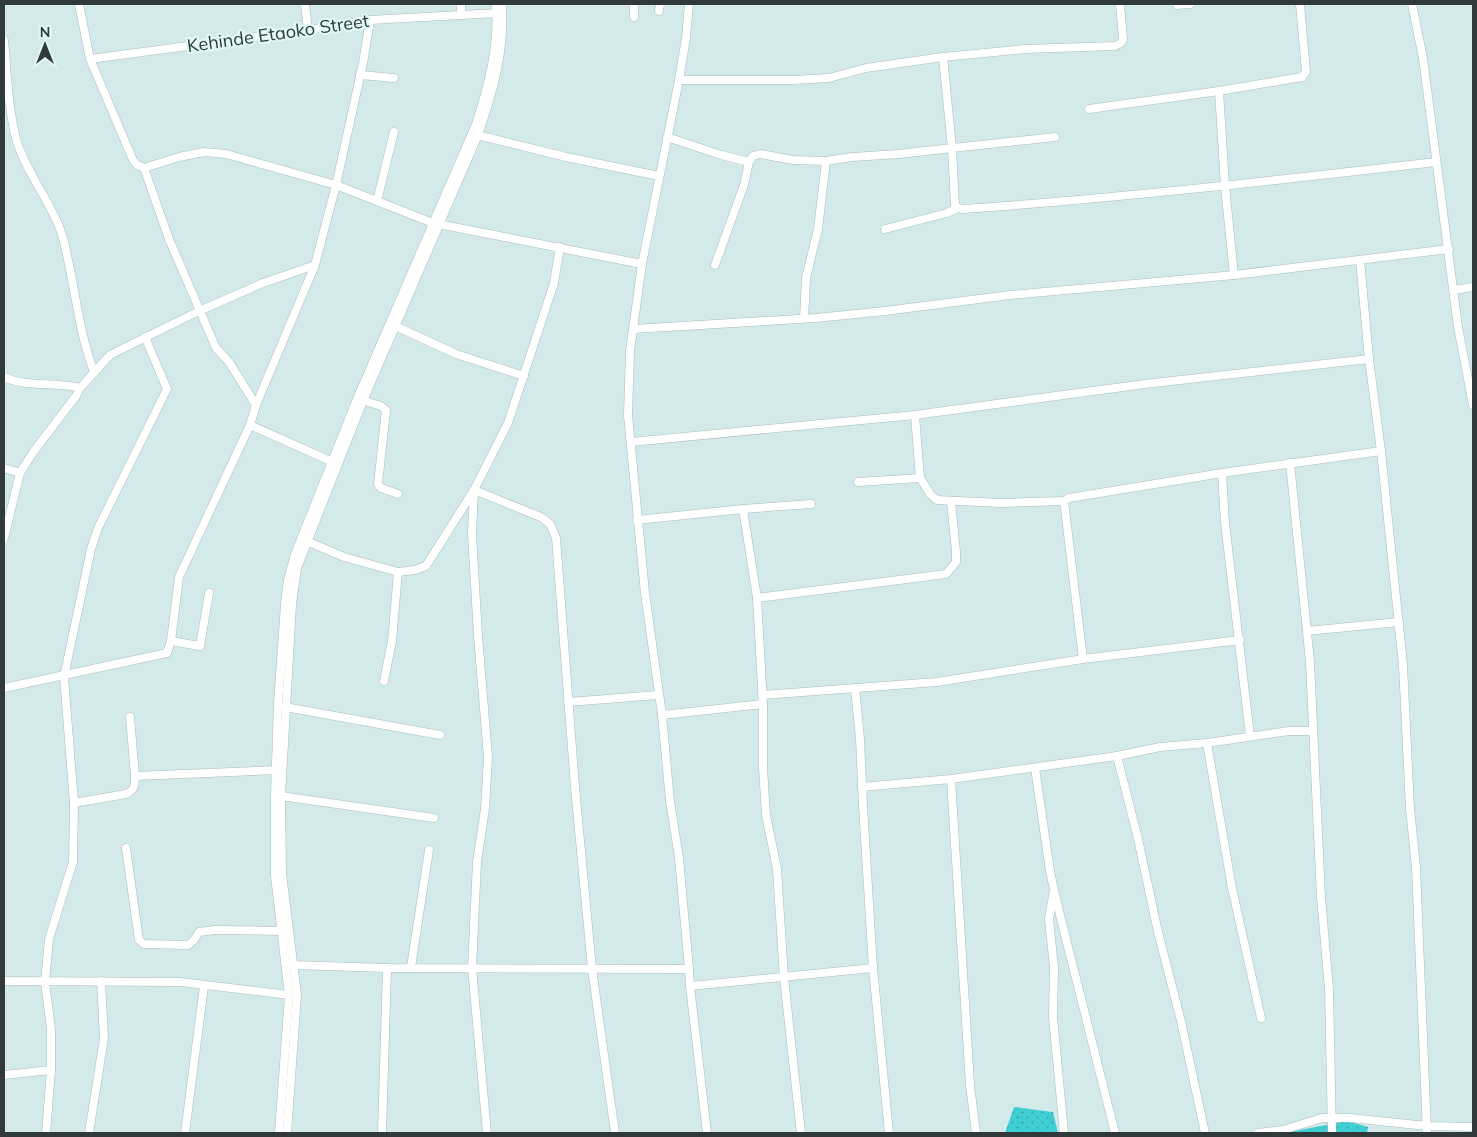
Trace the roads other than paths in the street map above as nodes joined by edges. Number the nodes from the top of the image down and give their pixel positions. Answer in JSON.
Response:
{"nodes":[{"id":1,"x":79,"y":4,"type":"edge"},
{"id":2,"x":305,"y":4,"type":"edge"},
{"id":3,"x":461,"y":4,"type":"edge"},
{"id":4,"x":496,"y":4,"type":"edge"},
{"id":5,"x":502,"y":4,"type":"edge"},
{"id":6,"x":634,"y":4,"type":"edge"},
{"id":7,"x":689,"y":4,"type":"edge"},
{"id":8,"x":1120,"y":4,"type":"edge"},
{"id":9,"x":1190,"y":4,"type":"edge"},
{"id":10,"x":1300,"y":4,"type":"edge"},
{"id":11,"x":1412,"y":4,"type":"edge"},
{"id":12,"x":1177,"y":5,"type":"dead end"},
{"id":13,"x":497,"y":13,"type":"junction"},
{"id":14,"x":460,"y":14,"type":"junction"},
{"id":15,"x":634,"y":17,"type":"dead end"},
{"id":16,"x":370,"y":20,"type":"junction"},
{"id":17,"x":308,"y":30,"type":"junction"},
{"id":18,"x":4,"y":40,"type":"edge"},
{"id":19,"x":944,"y":57,"type":"junction"},
{"id":20,"x":90,"y":58,"type":"junction"},
{"id":21,"x":360,"y":75,"type":"junction"},
{"id":22,"x":394,"y":78,"type":"dead end"},
{"id":23,"x":679,"y":80,"type":"junction"},
{"id":24,"x":1220,"y":91,"type":"junction"},
{"id":25,"x":1089,"y":108,"type":"dead end"},
{"id":26,"x":394,"y":132,"type":"dead end"},
{"id":27,"x":475,"y":135,"type":"junction"},
{"id":28,"x":667,"y":137,"type":"junction"},
{"id":29,"x":1055,"y":137,"type":"dead end"},
{"id":30,"x":952,"y":148,"type":"junction"},
{"id":31,"x":826,"y":161,"type":"junction"},
{"id":32,"x":749,"y":162,"type":"junction"},
{"id":33,"x":1436,"y":162,"type":"junction"},
{"id":34,"x":144,"y":168,"type":"junction"},
{"id":35,"x":659,"y":176,"type":"junction"},
{"id":36,"x":336,"y":185,"type":"junction"},
{"id":37,"x":1226,"y":186,"type":"junction"},
{"id":38,"x":377,"y":201,"type":"junction"},
{"id":39,"x":958,"y":208,"type":"junction"},
{"id":40,"x":436,"y":223,"type":"junction"},
{"id":41,"x":886,"y":229,"type":"dead end"},
{"id":42,"x":560,"y":247,"type":"junction"},
{"id":43,"x":1449,"y":249,"type":"junction"},
{"id":44,"x":1360,"y":260,"type":"junction"},
{"id":45,"x":642,"y":264,"type":"junction"},
{"id":46,"x":715,"y":265,"type":"dead end"},
{"id":47,"x":314,"y":266,"type":"junction"},
{"id":48,"x":1234,"y":275,"type":"junction"},
{"id":49,"x":1473,"y":287,"type":"edge"},
{"id":50,"x":1454,"y":290,"type":"junction"},
{"id":51,"x":199,"y":311,"type":"junction"},
{"id":52,"x":804,"y":318,"type":"junction"},
{"id":53,"x":392,"y":325,"type":"junction"},
{"id":54,"x":633,"y":329,"type":"junction"},
{"id":55,"x":145,"y":337,"type":"junction"},
{"id":56,"x":1369,"y":359,"type":"junction"},
{"id":57,"x":94,"y":372,"type":"junction"},
{"id":58,"x":524,"y":376,"type":"junction"},
{"id":59,"x":4,"y":378,"type":"edge"},
{"id":60,"x":80,"y":388,"type":"junction"},
{"id":61,"x":360,"y":400,"type":"junction"},
{"id":62,"x":256,"y":405,"type":"junction"},
{"id":63,"x":1473,"y":405,"type":"edge"},
{"id":64,"x":915,"y":415,"type":"junction"},
{"id":65,"x":250,"y":425,"type":"junction"},
{"id":66,"x":631,"y":442,"type":"junction"},
{"id":67,"x":1382,"y":451,"type":"junction"},
{"id":68,"x":334,"y":462,"type":"junction"},
{"id":69,"x":1290,"y":463,"type":"junction"},
{"id":70,"x":4,"y":468,"type":"edge"},
{"id":71,"x":20,"y":473,"type":"junction"},
{"id":72,"x":1222,"y":473,"type":"junction"},
{"id":73,"x":920,"y":478,"type":"junction"},
{"id":74,"x":858,"y":482,"type":"dead end"},
{"id":75,"x":474,"y":490,"type":"junction"},
{"id":76,"x":398,"y":494,"type":"dead end"},
{"id":77,"x":1064,"y":501,"type":"junction"},
{"id":78,"x":951,"y":502,"type":"junction"},
{"id":79,"x":811,"y":504,"type":"dead end"},
{"id":80,"x":743,"y":509,"type":"junction"},
{"id":81,"x":637,"y":520,"type":"junction"},
{"id":82,"x":4,"y":537,"type":"edge"},
{"id":83,"x":304,"y":540,"type":"junction"},
{"id":84,"x":398,"y":572,"type":"junction"},
{"id":85,"x":209,"y":593,"type":"dead end"},
{"id":86,"x":756,"y":598,"type":"junction"},
{"id":87,"x":1399,"y":622,"type":"junction"},
{"id":88,"x":1307,"y":631,"type":"junction"},
{"id":89,"x":1240,"y":640,"type":"junction"},
{"id":90,"x":171,"y":641,"type":"junction"},
{"id":91,"x":1083,"y":659,"type":"junction"},
{"id":92,"x":64,"y":677,"type":"junction"},
{"id":93,"x":384,"y":682,"type":"dead end"},
{"id":94,"x":4,"y":688,"type":"edge"},
{"id":95,"x":856,"y":688,"type":"junction"},
{"id":96,"x":658,"y":695,"type":"junction"},
{"id":97,"x":762,"y":695,"type":"junction"},
{"id":98,"x":568,"y":702,"type":"junction"},
{"id":99,"x":763,"y":704,"type":"junction"},
{"id":100,"x":285,"y":707,"type":"junction"},
{"id":101,"x":662,"y":715,"type":"junction"},
{"id":102,"x":130,"y":717,"type":"dead end"},
{"id":103,"x":1312,"y":731,"type":"junction"},
{"id":104,"x":440,"y":735,"type":"dead end"},
{"id":105,"x":1250,"y":736,"type":"junction"},
{"id":106,"x":1207,"y":743,"type":"junction"},
{"id":107,"x":1117,"y":756,"type":"junction"},
{"id":108,"x":1035,"y":768,"type":"junction"},
{"id":109,"x":276,"y":770,"type":"junction"},
{"id":110,"x":135,"y":776,"type":"junction"},
{"id":111,"x":950,"y":779,"type":"junction"},
{"id":112,"x":862,"y":787,"type":"junction"},
{"id":113,"x":281,"y":796,"type":"junction"},
{"id":114,"x":74,"y":804,"type":"junction"},
{"id":115,"x":434,"y":818,"type":"dead end"},
{"id":116,"x":126,"y":848,"type":"dead end"},
{"id":117,"x":429,"y":850,"type":"dead end"},
{"id":118,"x":1054,"y":890,"type":"junction"},
{"id":119,"x":282,"y":931,"type":"junction"},
{"id":120,"x":293,"y":965,"type":"junction"},
{"id":121,"x":411,"y":966,"type":"junction"},
{"id":122,"x":387,"y":968,"type":"junction"},
{"id":123,"x":472,"y":968,"type":"junction"},
{"id":124,"x":873,"y":968,"type":"junction"},
{"id":125,"x":592,"y":969,"type":"junction"},
{"id":126,"x":689,"y":969,"type":"junction"},
{"id":127,"x":784,"y":978,"type":"junction"},
{"id":128,"x":4,"y":981,"type":"edge"},
{"id":129,"x":101,"y":981,"type":"junction"},
{"id":130,"x":45,"y":982,"type":"junction"},
{"id":131,"x":204,"y":986,"type":"junction"},
{"id":132,"x":690,"y":986,"type":"junction"},
{"id":133,"x":288,"y":994,"type":"junction"},
{"id":134,"x":1261,"y":1018,"type":"dead end"},
{"id":135,"x":51,"y":1070,"type":"junction"},
{"id":136,"x":4,"y":1074,"type":"edge"},
{"id":137,"x":1330,"y":1118,"type":"junction"},
{"id":138,"x":1473,"y":1127,"type":"edge"},
{"id":139,"x":1427,"y":1129,"type":"edge"},
{"id":140,"x":46,"y":1133,"type":"edge"},
{"id":141,"x":89,"y":1133,"type":"edge"},
{"id":142,"x":185,"y":1133,"type":"edge"},
{"id":143,"x":280,"y":1133,"type":"edge"},
{"id":144,"x":287,"y":1133,"type":"edge"},
{"id":145,"x":382,"y":1133,"type":"edge"},
{"id":146,"x":486,"y":1133,"type":"edge"},
{"id":147,"x":615,"y":1133,"type":"edge"},
{"id":148,"x":707,"y":1133,"type":"edge"},
{"id":149,"x":802,"y":1133,"type":"edge"},
{"id":150,"x":888,"y":1133,"type":"edge"},
{"id":151,"x":976,"y":1133,"type":"edge"},
{"id":152,"x":1064,"y":1133,"type":"edge"},
{"id":153,"x":1115,"y":1133,"type":"edge"},
{"id":154,"x":1206,"y":1133,"type":"edge"},
{"id":155,"x":1258,"y":1133,"type":"edge"},
{"id":156,"x":1332,"y":1133,"type":"edge"}],
"edges":[{"from":1,"to":20,"type":"street"},
{"from":2,"to":17,"type":"street"},
{"from":3,"to":14,"type":"street"},
{"from":4,"to":13,"type":"street"},
{"from":5,"to":27,"type":"street"},
{"from":6,"to":15,"type":"street"},
{"from":7,"to":23,"type":"street"},
{"from":8,"to":19,"type":"street"},
{"from":9,"to":12,"type":"street"},
{"from":10,"to":24,"type":"street"},
{"from":11,"to":33,"type":"street"},
{"from":13,"to":14,"type":"street","name":"Kehinde Etaoko Street"},
{"from":13,"to":27,"type":"street"},
{"from":14,"to":16,"type":"street","name":"Kehinde Etaoko Street"},
{"from":16,"to":17,"type":"street","name":"Kehinde Etaoko Street"},
{"from":16,"to":21,"type":"street"},
{"from":17,"to":20,"type":"street","name":"Kehinde Etaoko Street"},
{"from":18,"to":57,"type":"street"},
{"from":19,"to":23,"type":"street"},
{"from":19,"to":30,"type":"street"},
{"from":20,"to":34,"type":"street"},
{"from":21,"to":22,"type":"street"},
{"from":21,"to":36,"type":"street"},
{"from":23,"to":28,"type":"street"},
{"from":24,"to":25,"type":"street"},
{"from":24,"to":37,"type":"street"},
{"from":26,"to":38,"type":"street"},
{"from":27,"to":35,"type":"street"},
{"from":27,"to":40,"type":"street"},
{"from":28,"to":32,"type":"street"},
{"from":28,"to":35,"type":"street"},
{"from":29,"to":30,"type":"street"},
{"from":30,"to":31,"type":"street"},
{"from":30,"to":39,"type":"street"},
{"from":31,"to":32,"type":"street"},
{"from":31,"to":52,"type":"street"},
{"from":32,"to":46,"type":"street"},
{"from":33,"to":37,"type":"street"},
{"from":33,"to":43,"type":"street"},
{"from":34,"to":36,"type":"street"},
{"from":34,"to":51,"type":"street"},
{"from":35,"to":45,"type":"street"},
{"from":36,"to":38,"type":"street"},
{"from":36,"to":47,"type":"street"},
{"from":37,"to":39,"type":"street"},
{"from":37,"to":48,"type":"street"},
{"from":38,"to":40,"type":"street"},
{"from":39,"to":41,"type":"street"},
{"from":40,"to":42,"type":"street"},
{"from":40,"to":53,"type":"street"},
{"from":42,"to":45,"type":"street"},
{"from":42,"to":58,"type":"street"},
{"from":43,"to":44,"type":"street"},
{"from":43,"to":50,"type":"street"},
{"from":44,"to":48,"type":"street"},
{"from":44,"to":56,"type":"street"},
{"from":45,"to":54,"type":"street"},
{"from":47,"to":51,"type":"street"},
{"from":47,"to":62,"type":"street"},
{"from":48,"to":52,"type":"street"},
{"from":49,"to":50,"type":"street"},
{"from":50,"to":63,"type":"street"},
{"from":51,"to":55,"type":"street"},
{"from":51,"to":62,"type":"street"},
{"from":52,"to":54,"type":"street"},
{"from":53,"to":58,"type":"street"},
{"from":53,"to":61,"type":"street"},
{"from":54,"to":66,"type":"street"},
{"from":55,"to":57,"type":"street"},
{"from":55,"to":92,"type":"street"},
{"from":56,"to":64,"type":"street"},
{"from":56,"to":67,"type":"street"},
{"from":57,"to":60,"type":"street"},
{"from":58,"to":75,"type":"street"},
{"from":59,"to":60,"type":"street"},
{"from":60,"to":71,"type":"street"},
{"from":61,"to":68,"type":"street"},
{"from":61,"to":76,"type":"street"},
{"from":62,"to":65,"type":"street"},
{"from":64,"to":66,"type":"street"},
{"from":64,"to":73,"type":"street"},
{"from":65,"to":68,"type":"street"},
{"from":65,"to":90,"type":"street"},
{"from":66,"to":81,"type":"street"},
{"from":67,"to":69,"type":"street"},
{"from":67,"to":87,"type":"street"},
{"from":68,"to":83,"type":"street"},
{"from":69,"to":72,"type":"street"},
{"from":69,"to":88,"type":"street"},
{"from":70,"to":71,"type":"street"},
{"from":71,"to":82,"type":"street"},
{"from":72,"to":77,"type":"street"},
{"from":72,"to":89,"type":"street"},
{"from":73,"to":74,"type":"street"},
{"from":73,"to":78,"type":"street"},
{"from":75,"to":84,"type":"street"},
{"from":75,"to":98,"type":"street"},
{"from":75,"to":123,"type":"street"},
{"from":77,"to":78,"type":"street"},
{"from":77,"to":91,"type":"street"},
{"from":78,"to":86,"type":"street"},
{"from":79,"to":80,"type":"street"},
{"from":80,"to":81,"type":"street"},
{"from":80,"to":86,"type":"street"},
{"from":81,"to":96,"type":"street"},
{"from":83,"to":84,"type":"street"},
{"from":83,"to":100,"type":"street"},
{"from":83,"to":109,"type":"street"},
{"from":84,"to":93,"type":"street"},
{"from":85,"to":90,"type":"street"},
{"from":86,"to":97,"type":"street"},
{"from":87,"to":88,"type":"street"},
{"from":87,"to":139,"type":"street"},
{"from":88,"to":103,"type":"street"},
{"from":89,"to":91,"type":"street"},
{"from":89,"to":105,"type":"street"},
{"from":90,"to":92,"type":"street"},
{"from":91,"to":95,"type":"street"},
{"from":92,"to":94,"type":"street"},
{"from":92,"to":114,"type":"street"},
{"from":95,"to":97,"type":"street"},
{"from":95,"to":112,"type":"street"},
{"from":96,"to":98,"type":"street"},
{"from":96,"to":101,"type":"street"},
{"from":97,"to":99,"type":"street"},
{"from":98,"to":125,"type":"street"},
{"from":99,"to":101,"type":"street"},
{"from":99,"to":127,"type":"street"},
{"from":100,"to":104,"type":"street"},
{"from":100,"to":113,"type":"street"},
{"from":101,"to":126,"type":"street"},
{"from":102,"to":110,"type":"street"},
{"from":103,"to":105,"type":"street"},
{"from":103,"to":137,"type":"street"},
{"from":105,"to":106,"type":"street"},
{"from":106,"to":107,"type":"street"},
{"from":106,"to":134,"type":"street"},
{"from":107,"to":108,"type":"street"},
{"from":107,"to":154,"type":"street"},
{"from":108,"to":111,"type":"street"},
{"from":108,"to":118,"type":"street"},
{"from":109,"to":110,"type":"street"},
{"from":109,"to":119,"type":"street"},
{"from":110,"to":114,"type":"street"},
{"from":111,"to":112,"type":"street"},
{"from":111,"to":151,"type":"street"},
{"from":112,"to":124,"type":"street"},
{"from":113,"to":115,"type":"street"},
{"from":113,"to":120,"type":"street"},
{"from":114,"to":130,"type":"street"},
{"from":116,"to":119,"type":"street"},
{"from":117,"to":121,"type":"street"},
{"from":118,"to":152,"type":"street"},
{"from":118,"to":153,"type":"street"},
{"from":119,"to":133,"type":"street"},
{"from":120,"to":122,"type":"street"},
{"from":120,"to":144,"type":"street"},
{"from":121,"to":122,"type":"street"},
{"from":121,"to":123,"type":"street"},
{"from":122,"to":145,"type":"street"},
{"from":123,"to":125,"type":"street"},
{"from":123,"to":146,"type":"street"},
{"from":124,"to":127,"type":"street"},
{"from":124,"to":150,"type":"street"},
{"from":125,"to":126,"type":"street"},
{"from":125,"to":147,"type":"street"},
{"from":126,"to":132,"type":"street"},
{"from":127,"to":132,"type":"street"},
{"from":127,"to":149,"type":"street"},
{"from":128,"to":130,"type":"street"},
{"from":129,"to":130,"type":"street"},
{"from":129,"to":131,"type":"street"},
{"from":129,"to":141,"type":"street"},
{"from":130,"to":135,"type":"street"},
{"from":131,"to":133,"type":"street"},
{"from":131,"to":142,"type":"street"},
{"from":132,"to":148,"type":"street"},
{"from":133,"to":143,"type":"street"},
{"from":135,"to":136,"type":"street"},
{"from":135,"to":140,"type":"street"},
{"from":137,"to":139,"type":"street"},
{"from":137,"to":155,"type":"street"},
{"from":137,"to":156,"type":"street"},
{"from":138,"to":139,"type":"street"}]}
